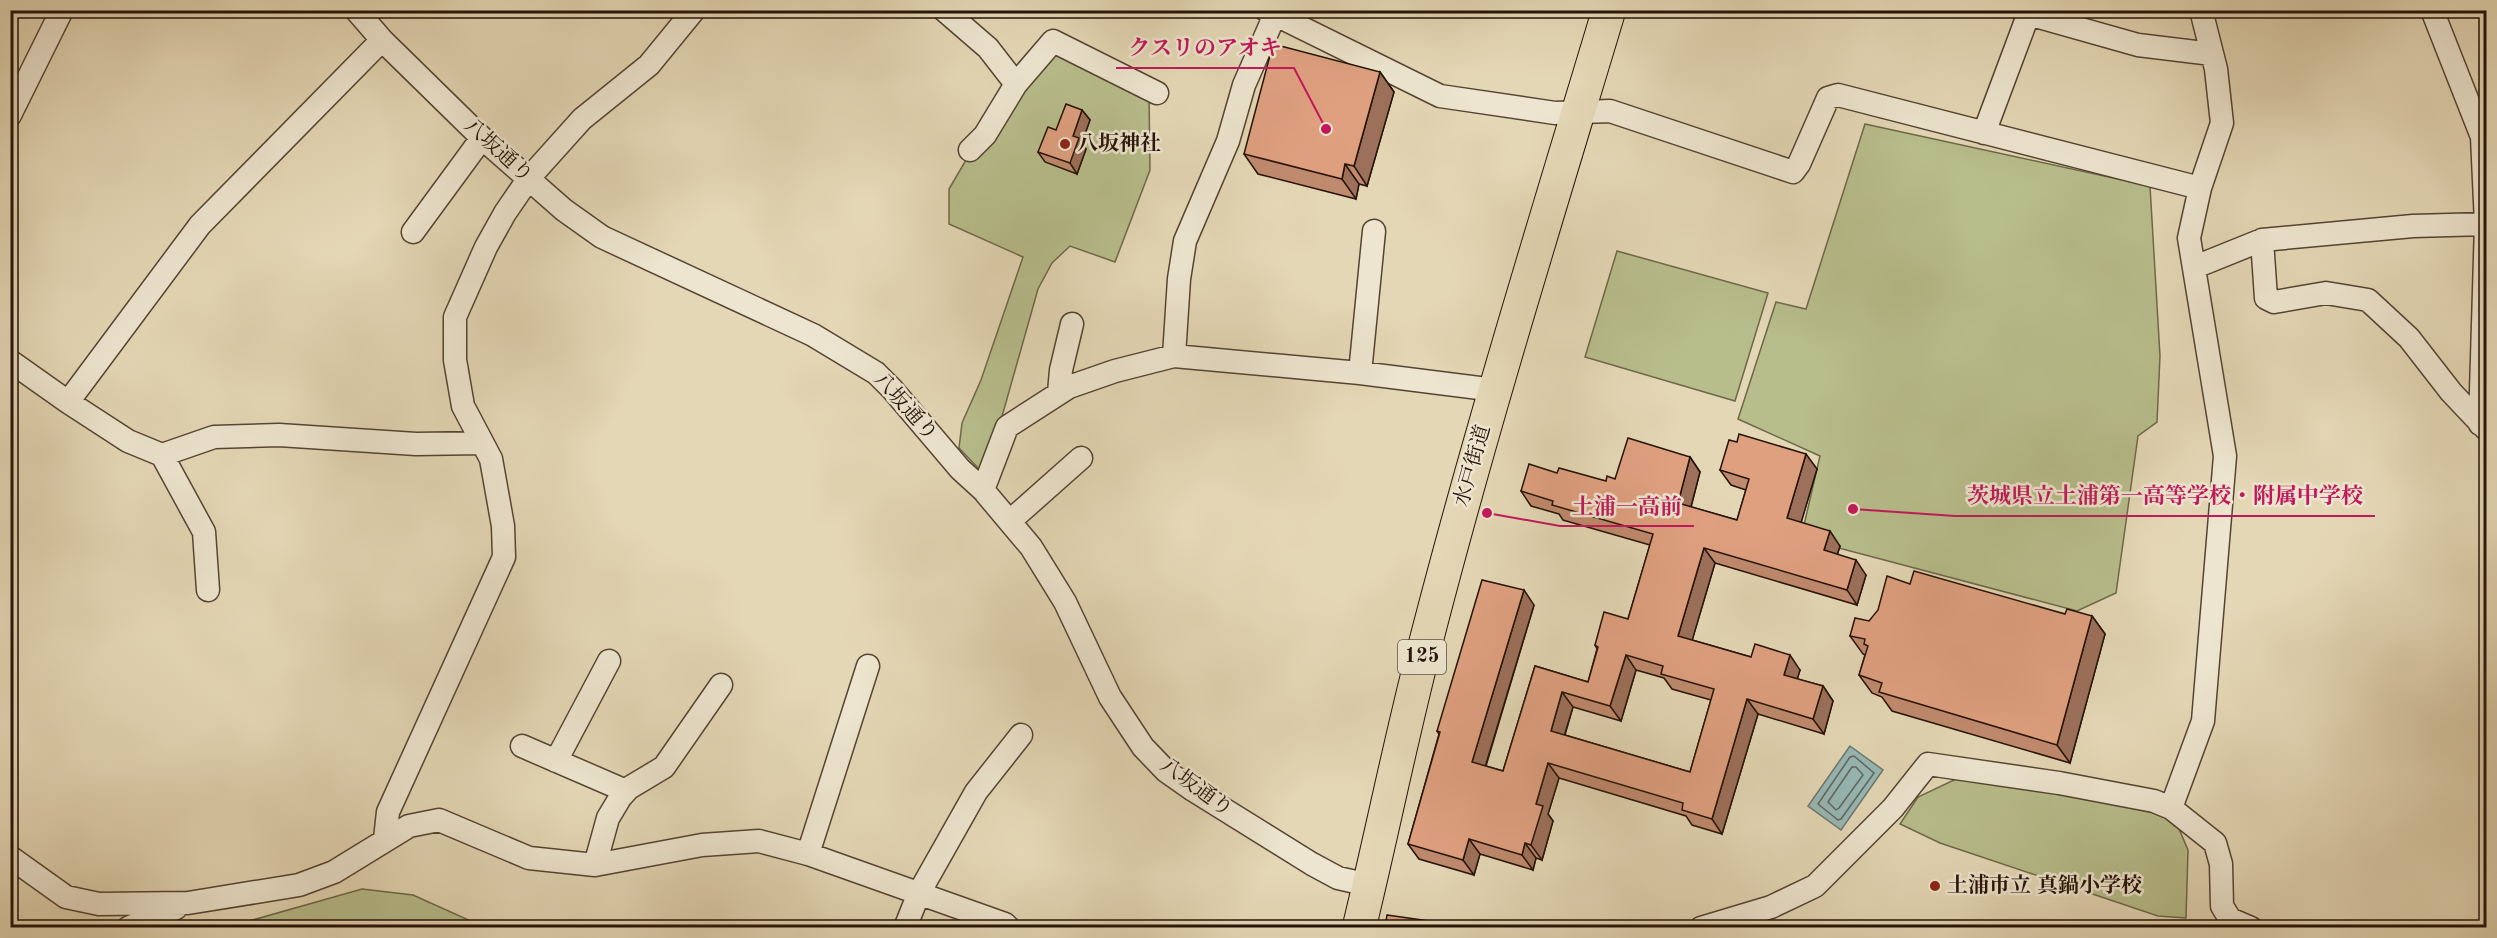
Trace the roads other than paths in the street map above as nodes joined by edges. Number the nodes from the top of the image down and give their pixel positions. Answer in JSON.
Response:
{"nodes":[{"id":1,"x":62,"y":10,"type":"edge"},
{"id":2,"x":356,"y":10,"type":"edge"},
{"id":3,"x":694,"y":10,"type":"edge"},
{"id":4,"x":944,"y":10,"type":"edge"},
{"id":5,"x":1608,"y":10,"type":"edge"},
{"id":6,"x":2201,"y":10,"type":"edge"},
{"id":7,"x":2432,"y":10,"type":"edge"},
{"id":8,"x":1272,"y":12,"type":"edge"},
{"id":9,"x":2029,"y":12,"type":"edge"},
{"id":10,"x":382,"y":40,"type":"junction"},
{"id":11,"x":2212,"y":54,"type":"junction"},
{"id":12,"x":1016,"y":84,"type":"junction"},
{"id":13,"x":1157,"y":93,"type":"dead end"},
{"id":14,"x":1577,"y":111,"type":"junction"},
{"id":15,"x":10,"y":115,"type":"edge"},
{"id":16,"x":1984,"y":133,"type":"junction"},
{"id":17,"x":482,"y":138,"type":"junction"},
{"id":18,"x":970,"y":150,"type":"dead end"},
{"id":19,"x":529,"y":178,"type":"junction"},
{"id":20,"x":2199,"y":188,"type":"junction"},
{"id":21,"x":2486,"y":224,"type":"edge"},
{"id":22,"x":1374,"y":231,"type":"dead end"},
{"id":23,"x":412,"y":232,"type":"dead end"},
{"id":24,"x":2262,"y":240,"type":"junction"},
{"id":25,"x":2195,"y":267,"type":"junction"},
{"id":26,"x":1072,"y":324,"type":"dead end"},
{"id":27,"x":1174,"y":356,"type":"junction"},
{"id":28,"x":10,"y":361,"type":"edge"},
{"id":29,"x":1360,"y":373,"type":"junction"},
{"id":30,"x":1495,"y":390,"type":"junction"},
{"id":31,"x":1059,"y":393,"type":"junction"},
{"id":32,"x":68,"y":402,"type":"junction"},
{"id":33,"x":2484,"y":427,"type":"edge"},
{"id":34,"x":482,"y":443,"type":"junction"},
{"id":35,"x":162,"y":455,"type":"junction"},
{"id":36,"x":1081,"y":458,"type":"dead end"},
{"id":37,"x":983,"y":490,"type":"junction"},
{"id":38,"x":1010,"y":521,"type":"junction"},
{"id":39,"x":208,"y":590,"type":"dead end"},
{"id":40,"x":609,"y":661,"type":"dead end"},
{"id":41,"x":867,"y":666,"type":"dead end"},
{"id":42,"x":721,"y":685,"type":"dead end"},
{"id":43,"x":1021,"y":735,"type":"dead end"},
{"id":44,"x":522,"y":746,"type":"dead end"},
{"id":45,"x":556,"y":761,"type":"junction"},
{"id":46,"x":626,"y":791,"type":"junction"},
{"id":47,"x":2171,"y":808,"type":"junction"},
{"id":48,"x":385,"y":839,"type":"junction"},
{"id":49,"x":808,"y":854,"type":"junction"},
{"id":50,"x":10,"y":857,"type":"edge"},
{"id":51,"x":595,"y":865,"type":"junction"},
{"id":52,"x":1369,"y":885,"type":"junction"},
{"id":53,"x":920,"y":893,"type":"junction"},
{"id":54,"x":188,"y":903,"type":"junction"},
{"id":55,"x":966,"y":920,"type":"edge"},
{"id":56,"x":128,"y":927,"type":"edge"},
{"id":57,"x":905,"y":927,"type":"edge"},
{"id":58,"x":1009,"y":927,"type":"edge"},
{"id":59,"x":1359,"y":927,"type":"edge"},
{"id":60,"x":1701,"y":927,"type":"edge"},
{"id":61,"x":2251,"y":927,"type":"edge"}],
"edges":[{"from":1,"to":15,"type":"street"},
{"from":2,"to":10,"type":"street","name":"八坂通り"},
{"from":3,"to":19,"type":"street"},
{"from":4,"to":12,"type":"street"},
{"from":5,"to":14,"type":"highway","name":"水戸街道","number":"125"},
{"from":6,"to":11,"type":"street"},
{"from":7,"to":21,"type":"street"},
{"from":8,"to":14,"type":"street"},
{"from":8,"to":27,"type":"street"},
{"from":9,"to":11,"type":"street"},
{"from":9,"to":16,"type":"street"},
{"from":10,"to":17,"type":"street","name":"八坂通り"},
{"from":10,"to":32,"type":"street"},
{"from":11,"to":20,"type":"street"},
{"from":12,"to":13,"type":"street"},
{"from":12,"to":18,"type":"street"},
{"from":14,"to":16,"type":"street"},
{"from":14,"to":30,"type":"highway","name":"水戸街道","number":"125"},
{"from":16,"to":20,"type":"street"},
{"from":17,"to":19,"type":"street","name":"八坂通り"},
{"from":17,"to":23,"type":"street"},
{"from":19,"to":34,"type":"street"},
{"from":19,"to":37,"type":"street","name":"八坂通り"},
{"from":20,"to":25,"type":"street"},
{"from":21,"to":24,"type":"street"},
{"from":21,"to":33,"type":"street"},
{"from":22,"to":29,"type":"street"},
{"from":24,"to":25,"type":"street"},
{"from":24,"to":33,"type":"street"},
{"from":25,"to":47,"type":"street"},
{"from":26,"to":31,"type":"street"},
{"from":27,"to":29,"type":"street"},
{"from":27,"to":31,"type":"street"},
{"from":28,"to":32,"type":"street"},
{"from":29,"to":30,"type":"street"},
{"from":30,"to":52,"type":"highway","name":"水戸街道","number":"125"},
{"from":31,"to":37,"type":"street"},
{"from":32,"to":35,"type":"street"},
{"from":34,"to":35,"type":"street"},
{"from":34,"to":48,"type":"street"},
{"from":35,"to":39,"type":"street"},
{"from":36,"to":38,"type":"street"},
{"from":37,"to":38,"type":"street","name":"八坂通り"},
{"from":38,"to":52,"type":"street","name":"八坂通り"},
{"from":40,"to":45,"type":"street"},
{"from":41,"to":49,"type":"street"},
{"from":42,"to":46,"type":"street"},
{"from":43,"to":53,"type":"street"},
{"from":44,"to":45,"type":"street"},
{"from":45,"to":46,"type":"street"},
{"from":46,"to":51,"type":"street"},
{"from":47,"to":60,"type":"street"},
{"from":47,"to":61,"type":"street"},
{"from":48,"to":51,"type":"street"},
{"from":48,"to":54,"type":"street"},
{"from":49,"to":51,"type":"street"},
{"from":49,"to":53,"type":"street"},
{"from":50,"to":54,"type":"street"},
{"from":52,"to":59,"type":"highway","name":"水戸街道","number":"125"},
{"from":53,"to":55,"type":"street"},
{"from":53,"to":57,"type":"street"},
{"from":54,"to":56,"type":"street"},
{"from":55,"to":58,"type":"street"}]}
